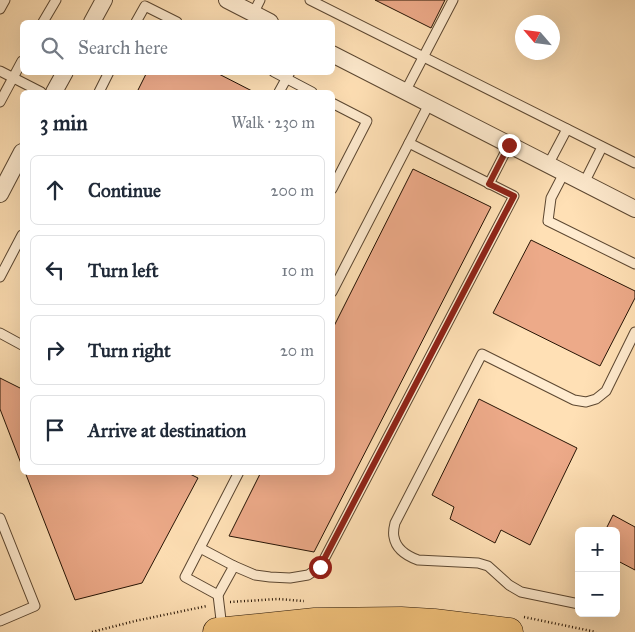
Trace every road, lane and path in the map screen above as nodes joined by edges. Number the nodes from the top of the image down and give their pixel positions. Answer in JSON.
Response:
{"nodes":[{"id":1,"x":56,"y":0,"type":"edge"},
{"id":2,"x":104,"y":0,"type":"edge"},
{"id":3,"x":226,"y":0,"type":"edge"},
{"id":4,"x":310,"y":0,"type":"edge"},
{"id":5,"x":453,"y":0,"type":"edge"},
{"id":6,"x":257,"y":7,"type":"edge"},
{"id":7,"x":44,"y":20,"type":"edge"},
{"id":8,"x":93,"y":20,"type":"edge"},
{"id":9,"x":137,"y":20,"type":"edge"},
{"id":10,"x":174,"y":20,"type":"edge"},
{"id":11,"x":268,"y":20,"type":"edge"},
{"id":12,"x":335,"y":56,"type":"edge"},
{"id":13,"x":424,"y":57,"type":"junction"},
{"id":14,"x":20,"y":65,"type":"edge"},
{"id":15,"x":0,"y":71,"type":"edge"},
{"id":16,"x":63,"y":75,"type":"edge"},
{"id":17,"x":108,"y":75,"type":"edge"},
{"id":18,"x":288,"y":76,"type":"edge"},
{"id":19,"x":13,"y":78,"type":"junction"},
{"id":20,"x":37,"y":90,"type":"edge"},
{"id":21,"x":55,"y":90,"type":"edge"},
{"id":22,"x":100,"y":90,"type":"edge"},
{"id":23,"x":280,"y":90,"type":"edge"},
{"id":24,"x":309,"y":90,"type":"edge"},
{"id":25,"x":405,"y":92,"type":"junction"},
{"id":26,"x":0,"y":102,"type":"edge"},
{"id":27,"x":429,"y":104,"type":"junction"},
{"id":28,"x":335,"y":105,"type":"edge"},
{"id":29,"x":566,"y":129,"type":"junction"},
{"id":30,"x":409,"y":143,"type":"junction"},
{"id":31,"x":509,"y":145,"type":"junction"},
{"id":32,"x":602,"y":147,"type":"junction"},
{"id":33,"x":20,"y":156,"type":"edge"},
{"id":34,"x":635,"y":163,"type":"edge"},
{"id":35,"x":548,"y":165,"type":"junction"},
{"id":36,"x":564,"y":173,"type":"junction"},
{"id":37,"x":335,"y":183,"type":"edge"},
{"id":38,"x":584,"y":183,"type":"junction"},
{"id":39,"x":489,"y":184,"type":"junction"},
{"id":40,"x":0,"y":194,"type":"edge"},
{"id":41,"x":635,"y":210,"type":"edge"},
{"id":42,"x":20,"y":239,"type":"edge"},
{"id":43,"x":635,"y":264,"type":"edge"},
{"id":44,"x":0,"y":277,"type":"edge"},
{"id":45,"x":335,"y":286,"type":"edge"},
{"id":46,"x":635,"y":332,"type":"edge"},
{"id":47,"x":0,"y":333,"type":"edge"},
{"id":48,"x":20,"y":343,"type":"edge"},
{"id":49,"x":237,"y":475,"type":"edge"},
{"id":50,"x":0,"y":518,"type":"edge"},
{"id":51,"x":200,"y":548,"type":"junction"},
{"id":52,"x":234,"y":566,"type":"junction"},
{"id":53,"x":218,"y":595,"type":"junction"},
{"id":54,"x":575,"y":603,"type":"edge"},
{"id":55,"x":0,"y":621,"type":"edge"},
{"id":56,"x":220,"y":632,"type":"edge"},
{"id":57,"x":509,"y":632,"type":"edge"}],
"edges":[{"from":1,"to":7,"type":"lane"},
{"from":2,"to":8,"type":"street"},
{"from":3,"to":6,"type":"street"},
{"from":4,"to":13,"type":"lane"},
{"from":5,"to":13,"type":"lane"},
{"from":6,"to":11,"type":"street"},
{"from":9,"to":10,"type":"lane"},
{"from":12,"to":25,"type":"street"},
{"from":13,"to":25,"type":"lane"},
{"from":13,"to":29,"type":"lane"},
{"from":14,"to":19,"type":"lane"},
{"from":15,"to":19,"type":"lane"},
{"from":16,"to":21,"type":"street"},
{"from":17,"to":22,"type":"lane"},
{"from":18,"to":23,"type":"lane"},
{"from":18,"to":24,"type":"lane"},
{"from":19,"to":20,"type":"lane"},
{"from":19,"to":26,"type":"lane"},
{"from":25,"to":27,"type":"street"},
{"from":27,"to":30,"type":"lane"},
{"from":27,"to":31,"type":"street"},
{"from":28,"to":37,"type":"lane"},
{"from":29,"to":32,"type":"lane"},
{"from":29,"to":35,"type":"lane"},
{"from":30,"to":39,"type":"lane"},
{"from":30,"to":45,"type":"lane"},
{"from":31,"to":35,"type":"street"},
{"from":31,"to":39,"type":"lane"},
{"from":32,"to":34,"type":"lane"},
{"from":32,"to":38,"type":"lane"},
{"from":33,"to":40,"type":"street"},
{"from":35,"to":36,"type":"street"},
{"from":36,"to":38,"type":"street"},
{"from":36,"to":43,"type":"lane"},
{"from":38,"to":41,"type":"street"},
{"from":39,"to":52,"type":"lane"},
{"from":42,"to":44,"type":"lane"},
{"from":46,"to":54,"type":"lane"},
{"from":47,"to":48,"type":"lane"},
{"from":49,"to":51,"type":"lane"},
{"from":50,"to":55,"type":"lane"},
{"from":51,"to":52,"type":"lane"},
{"from":51,"to":53,"type":"lane"},
{"from":52,"to":53,"type":"lane"},
{"from":53,"to":56,"type":"lane"},
{"from":56,"to":57,"type":"highway"}]}
